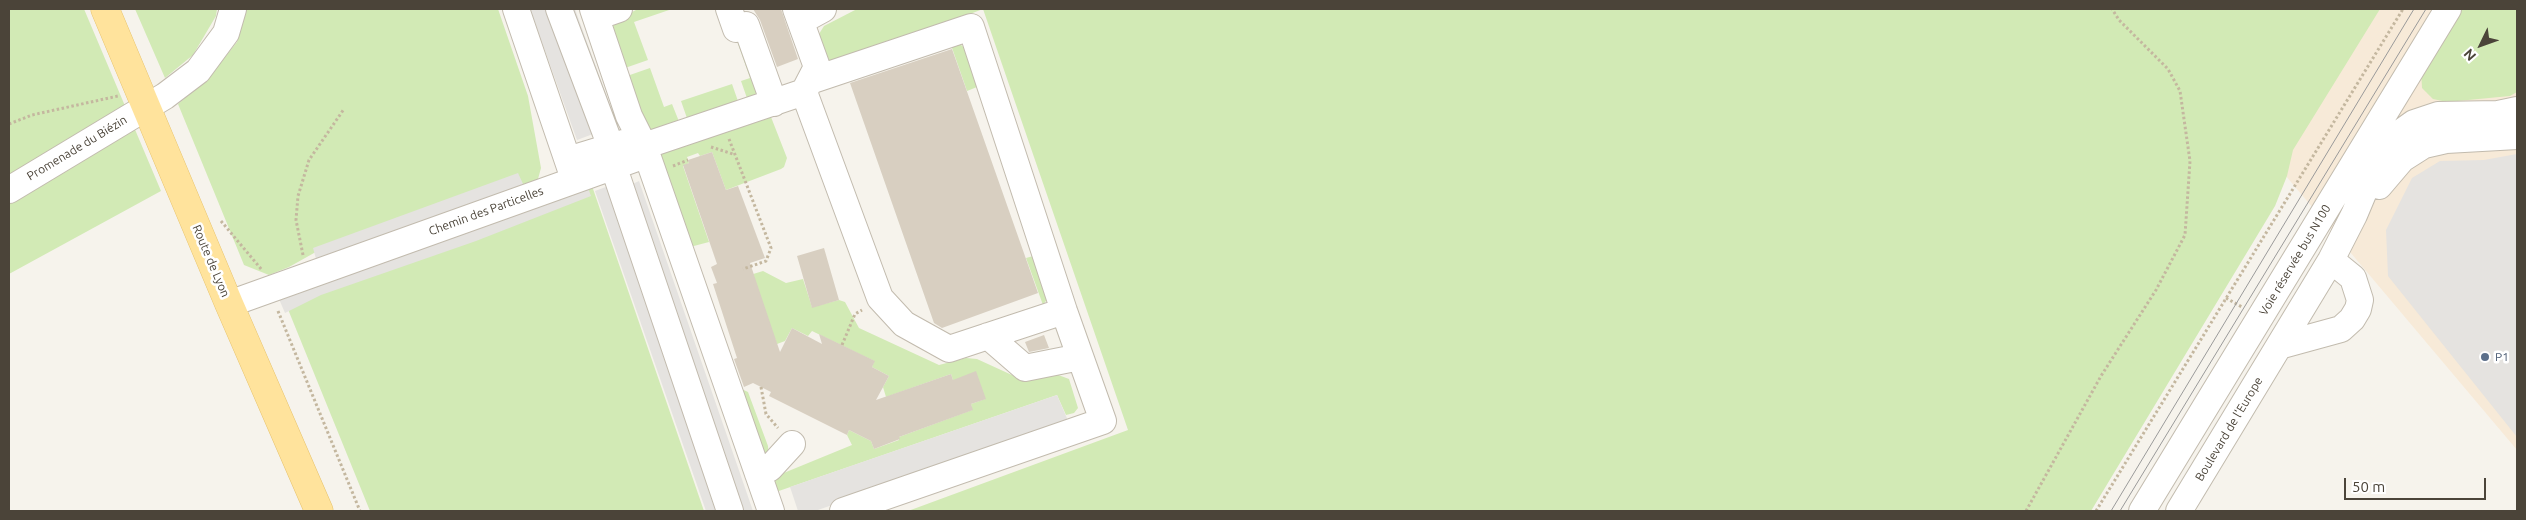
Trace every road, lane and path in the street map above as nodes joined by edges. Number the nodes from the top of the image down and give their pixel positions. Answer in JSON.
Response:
{"nodes":[{"id":1,"x":105,"y":9,"type":"edge"},
{"id":2,"x":233,"y":9,"type":"edge"},
{"id":3,"x":516,"y":9,"type":"edge"},
{"id":4,"x":559,"y":9,"type":"edge"},
{"id":5,"x":729,"y":9,"type":"edge"},
{"id":6,"x":823,"y":9,"type":"edge"},
{"id":7,"x":2112,"y":9,"type":"edge"},
{"id":8,"x":2403,"y":9,"type":"edge"},
{"id":9,"x":2448,"y":9,"type":"edge"},
{"id":10,"x":603,"y":12,"type":"edge"},
{"id":11,"x":798,"y":15,"type":"edge"},
{"id":12,"x":807,"y":87,"type":"junction"},
{"id":13,"x":142,"y":97,"type":"junction"},
{"id":14,"x":774,"y":102,"type":"junction"},
{"id":15,"x":344,"y":109,"type":"dead end"},
{"id":16,"x":2517,"y":110,"type":"edge"},
{"id":17,"x":722,"y":120,"type":"junction"},
{"id":18,"x":9,"y":124,"type":"edge"},
{"id":19,"x":2517,"y":136,"type":"edge"},
{"id":20,"x":644,"y":146,"type":"junction"},
{"id":21,"x":703,"y":147,"type":"dead end"},
{"id":22,"x":734,"y":154,"type":"junction"},
{"id":23,"x":612,"y":156,"type":"junction"},
{"id":24,"x":571,"y":169,"type":"junction"},
{"id":25,"x":9,"y":190,"type":"edge"},
{"id":26,"x":2354,"y":215,"type":"junction"},
{"id":27,"x":2330,"y":260,"type":"junction"},
{"id":28,"x":743,"y":269,"type":"dead end"},
{"id":29,"x":309,"y":274,"type":"junction"},
{"id":30,"x":880,"y":298,"type":"junction"},
{"id":31,"x":229,"y":304,"type":"junction"},
{"id":32,"x":1064,"y":311,"type":"junction"},
{"id":33,"x":988,"y":336,"type":"junction"},
{"id":34,"x":842,"y":345,"type":"dead end"},
{"id":35,"x":2280,"y":346,"type":"junction"},
{"id":36,"x":1080,"y":357,"type":"junction"},
{"id":37,"x":761,"y":387,"type":"dead end"},
{"id":38,"x":792,"y":444,"type":"joint"},
{"id":39,"x":758,"y":474,"type":"junction"},
{"id":40,"x":319,"y":511,"type":"edge"},
{"id":41,"x":730,"y":511,"type":"edge"},
{"id":42,"x":771,"y":511,"type":"edge"},
{"id":43,"x":843,"y":511,"type":"edge"},
{"id":44,"x":2026,"y":511,"type":"edge"},
{"id":45,"x":2096,"y":511,"type":"edge"},
{"id":46,"x":2142,"y":511,"type":"edge"},
{"id":47,"x":2179,"y":511,"type":"edge"}],
"edges":[{"from":1,"to":13,"type":"main road","name":"Route de Lyon"},
{"from":2,"to":13,"type":"street"},
{"from":3,"to":24,"type":"street"},
{"from":4,"to":23,"type":"street"},
{"from":5,"to":14,"type":"street"},
{"from":6,"to":11,"type":"street"},
{"from":7,"to":44,"type":"path"},
{"from":8,"to":45,"type":"path"},
{"from":9,"to":46,"type":"street","name":"Voie réservée bus N100"},
{"from":10,"to":20,"type":"street"},
{"from":11,"to":12,"type":"street"},
{"from":12,"to":14,"type":"street"},
{"from":12,"to":30,"type":"street"},
{"from":12,"to":32,"type":"street"},
{"from":13,"to":18,"type":"path","name":"Promenade du Biézin"},
{"from":13,"to":25,"type":"street","name":"Promenade du Biézin"},
{"from":13,"to":31,"type":"main road","name":"Route de Lyon"},
{"from":14,"to":17,"type":"street"},
{"from":15,"to":29,"type":"path"},
{"from":16,"to":26,"type":"street"},
{"from":17,"to":20,"type":"street"},
{"from":17,"to":22,"type":"path"},
{"from":19,"to":26,"type":"street"},
{"from":20,"to":23,"type":"street","name":"Chemin des Particelles"},
{"from":20,"to":39,"type":"street"},
{"from":21,"to":22,"type":"path"},
{"from":22,"to":28,"type":"path"},
{"from":23,"to":24,"type":"street","name":"Chemin des Particelles"},
{"from":23,"to":41,"type":"street"},
{"from":24,"to":29,"type":"street","name":"Chemin des Particelles"},
{"from":26,"to":27,"type":"street","name":"Boulevard de l'Europe"},
{"from":27,"to":35,"type":"street","name":"Boulevard de l'Europe"},
{"from":27,"to":35,"type":"street"},
{"from":29,"to":31,"type":"street","name":"Chemin des Particelles"},
{"from":30,"to":33,"type":"street"},
{"from":30,"to":34,"type":"path"},
{"from":31,"to":40,"type":"main road","name":"Route de Lyon"},
{"from":32,"to":33,"type":"street"},
{"from":32,"to":36,"type":"street"},
{"from":33,"to":36,"type":"street"},
{"from":35,"to":47,"type":"street","name":"Boulevard de l'Europe"},
{"from":36,"to":43,"type":"street"},
{"from":37,"to":38,"type":"path"},
{"from":38,"to":39,"type":"street"},
{"from":39,"to":42,"type":"street"}]}
